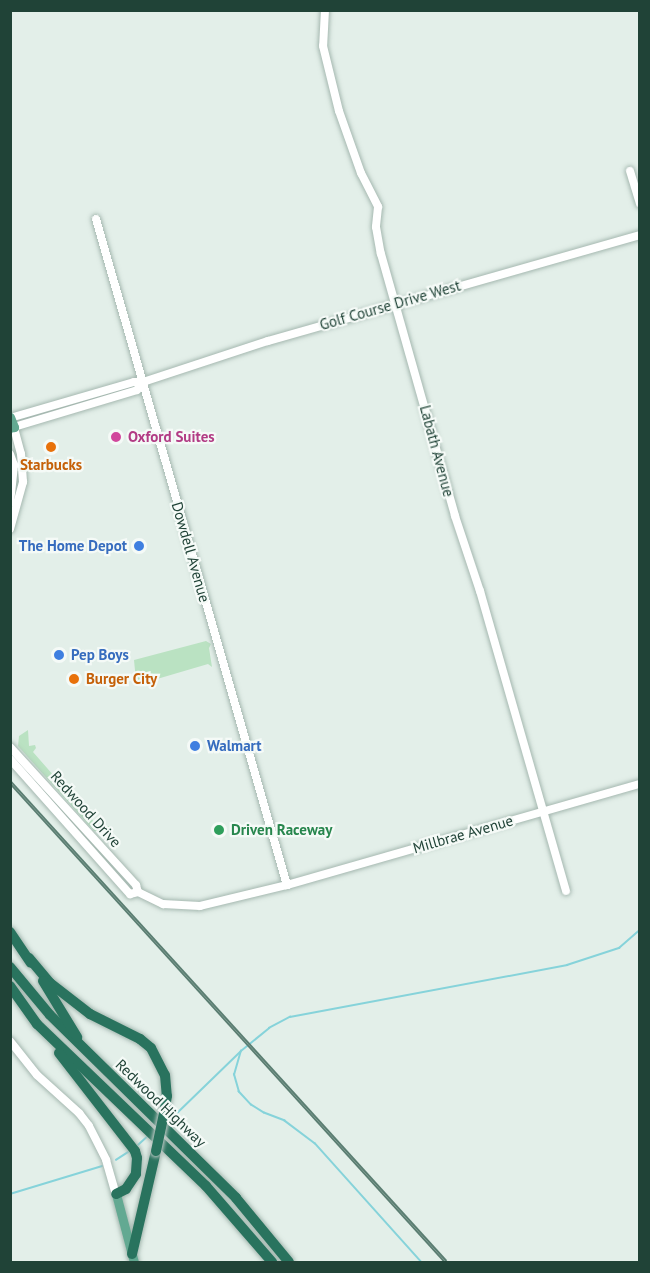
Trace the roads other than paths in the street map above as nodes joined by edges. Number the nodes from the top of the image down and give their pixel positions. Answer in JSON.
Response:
{"nodes":[{"id":1,"x":325,"y":10,"type":"edge"},
{"id":2,"x":630,"y":171,"type":"dead end"},
{"id":3,"x":639,"y":204,"type":"edge"},
{"id":4,"x":96,"y":219,"type":"dead end"},
{"id":5,"x":639,"y":235,"type":"edge"},
{"id":6,"x":396,"y":304,"type":"junction"},
{"id":7,"x":143,"y":382,"type":"junction"},
{"id":8,"x":11,"y":422,"type":"edge"},
{"id":9,"x":10,"y":454,"type":"edge"},
{"id":10,"x":13,"y":504,"type":"edge"},
{"id":11,"x":10,"y":529,"type":"edge"},
{"id":12,"x":10,"y":747,"type":"edge"},
{"id":13,"x":10,"y":759,"type":"edge"},
{"id":14,"x":639,"y":784,"type":"edge"},
{"id":15,"x":542,"y":812,"type":"junction"},
{"id":16,"x":287,"y":885,"type":"junction"},
{"id":17,"x":566,"y":891,"type":"dead end"},
{"id":18,"x":138,"y":892,"type":"junction"},
{"id":19,"x":10,"y":932,"type":"edge"},
{"id":20,"x":29,"y":958,"type":"junction"},
{"id":21,"x":10,"y":967,"type":"edge"},
{"id":22,"x":10,"y":986,"type":"edge"},
{"id":23,"x":37,"y":1024,"type":"junction"},
{"id":24,"x":10,"y":1041,"type":"edge"},
{"id":25,"x":85,"y":1050,"type":"junction"},
{"id":26,"x":116,"y":1194,"type":"junction"},
{"id":27,"x":133,"y":1258,"type":"edge"},
{"id":28,"x":272,"y":1263,"type":"edge"},
{"id":29,"x":289,"y":1263,"type":"edge"}],
"edges":[{"from":1,"to":6,"type":"street","name":"Labath Avenue"},
{"from":2,"to":3,"type":"street"},
{"from":4,"to":7,"type":"street","name":"Dowdell Avenue"},
{"from":5,"to":6,"type":"street","name":"Golf Course Drive West"},
{"from":6,"to":7,"type":"street","name":"Golf Course Drive West"},
{"from":6,"to":15,"type":"street","name":"Labath Avenue"},
{"from":7,"to":8,"type":"street","name":"Golf Course Drive West"},
{"from":7,"to":16,"type":"street","name":"Dowdell Avenue"},
{"from":8,"to":10,"type":"street"},
{"from":9,"to":10,"type":"street"},
{"from":10,"to":11,"type":"street"},
{"from":12,"to":18,"type":"street","name":"Redwood Drive"},
{"from":13,"to":18,"type":"street","name":"Redwood Drive"},
{"from":14,"to":15,"type":"street","name":"Millbrae Avenue"},
{"from":15,"to":16,"type":"street","name":"Millbrae Avenue"},
{"from":15,"to":17,"type":"street","name":"Labath Avenue"},
{"from":16,"to":18,"type":"street","name":"Redwood Drive"},
{"from":19,"to":20,"type":"highway"},
{"from":20,"to":25,"type":"highway"},
{"from":20,"to":27,"type":"highway","bridge":true},
{"from":21,"to":25,"type":"highway","name":"Redwood Highway"},
{"from":22,"to":23,"type":"highway","name":"Redwood Highway"},
{"from":23,"to":26,"type":"highway"},
{"from":23,"to":28,"type":"highway","name":"Redwood Highway"},
{"from":24,"to":26,"type":"street"},
{"from":25,"to":29,"type":"highway","name":"Redwood Highway"},
{"from":26,"to":27,"type":"main road"}]}
